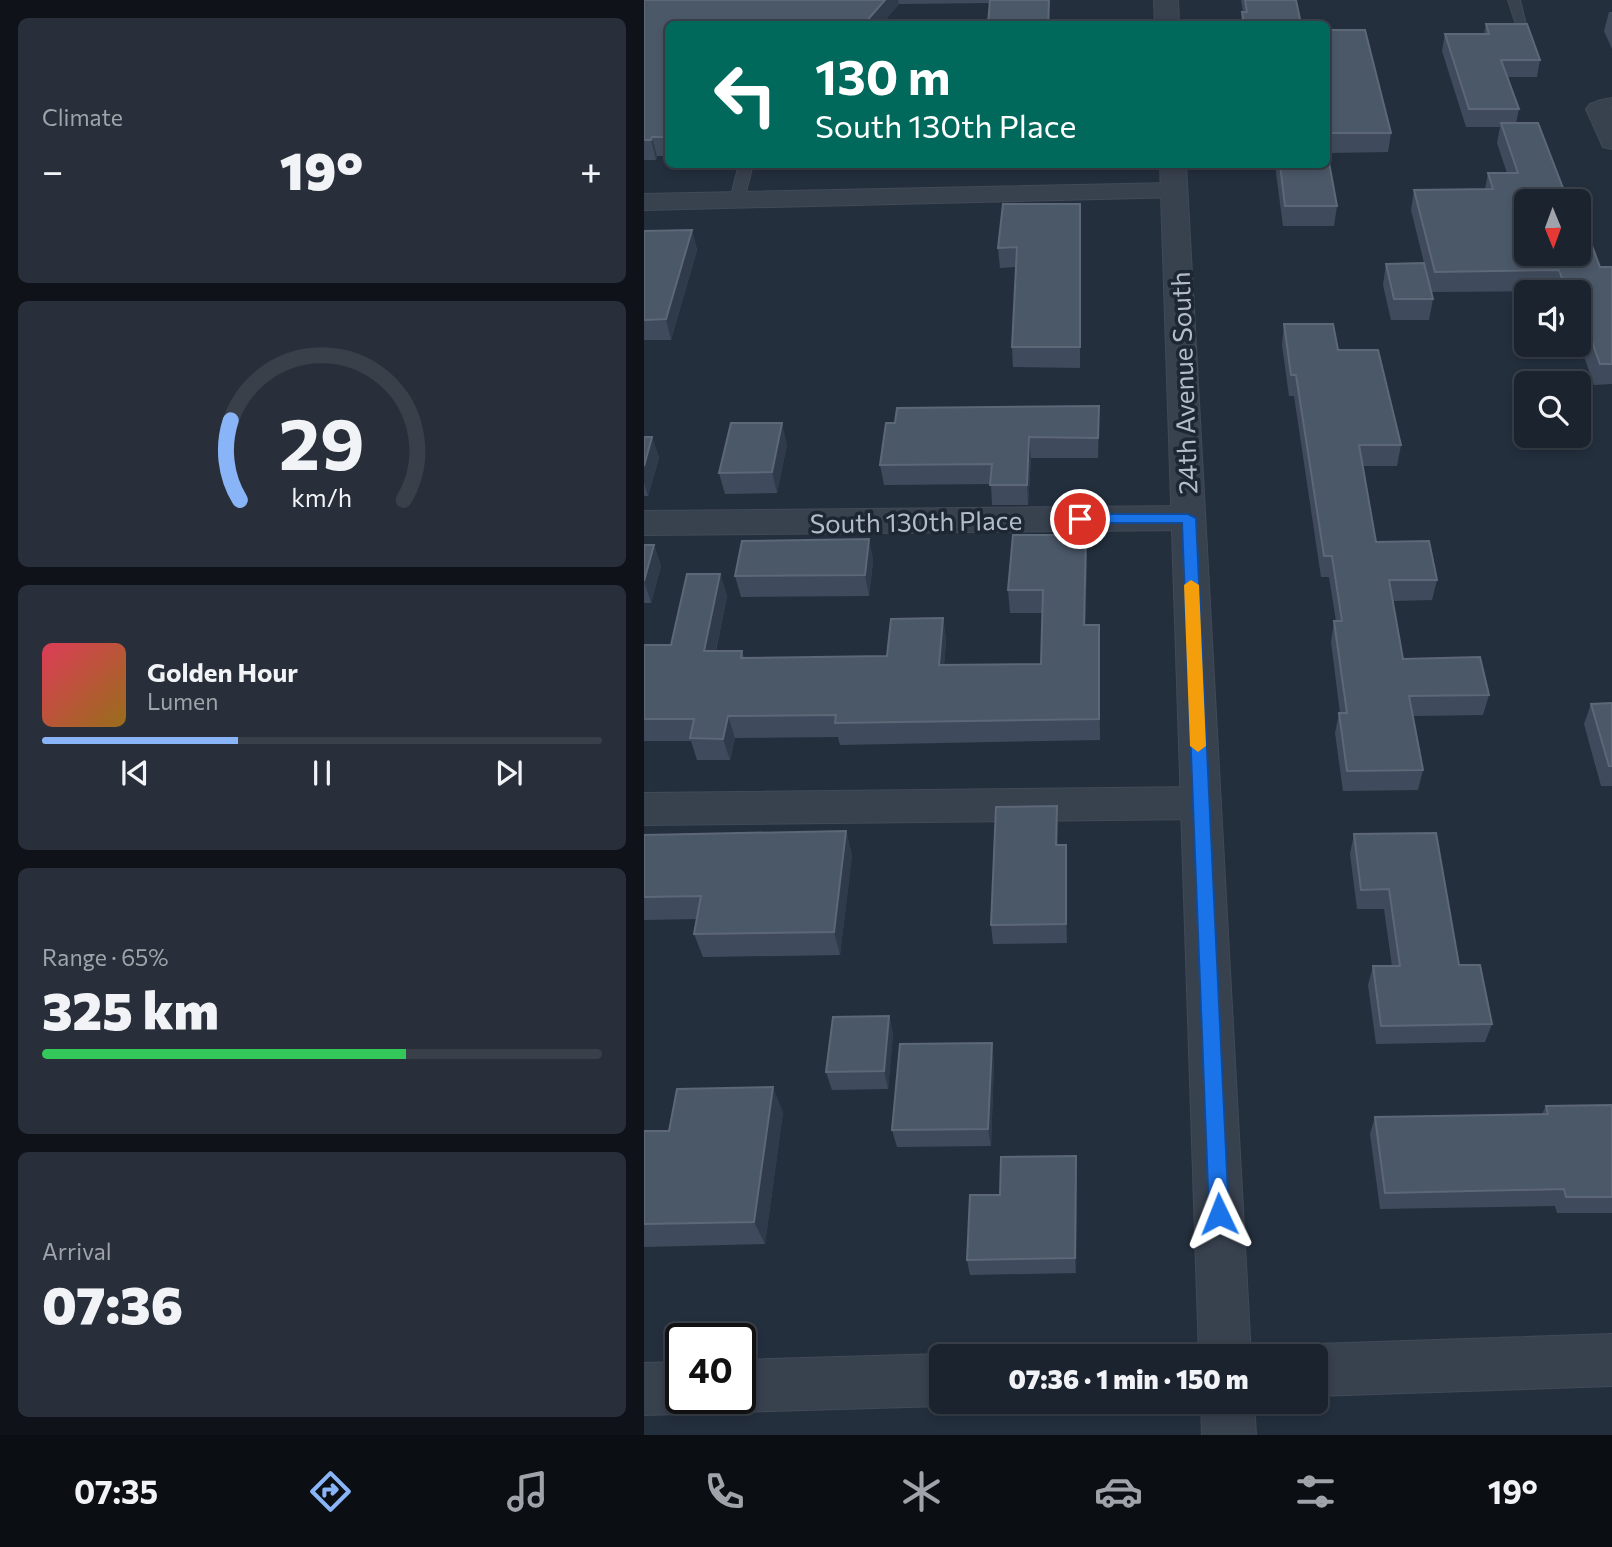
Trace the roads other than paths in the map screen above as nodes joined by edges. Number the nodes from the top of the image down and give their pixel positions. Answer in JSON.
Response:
{"nodes":[{"id":1,"x":1166,"y":0,"type":"edge"},
{"id":2,"x":1514,"y":0,"type":"edge"},
{"id":3,"x":1167,"y":21,"type":"edge"},
{"id":4,"x":1525,"y":34,"type":"edge"},
{"id":5,"x":1605,"y":105,"type":"edge"},
{"id":6,"x":1612,"y":141,"type":"edge"},
{"id":7,"x":745,"y":168,"type":"edge"},
{"id":8,"x":1173,"y":178,"type":"edge"},
{"id":9,"x":737,"y":200,"type":"junction"},
{"id":10,"x":644,"y":202,"type":"edge"},
{"id":11,"x":1188,"y":518,"type":"junction"},
{"id":12,"x":644,"y":523,"type":"edge"},
{"id":13,"x":1201,"y":803,"type":"junction"},
{"id":14,"x":644,"y":809,"type":"edge"},
{"id":15,"x":1225,"y":1344,"type":"edge"},
{"id":16,"x":1612,"y":1360,"type":"edge"},
{"id":17,"x":1328,"y":1370,"type":"edge"},
{"id":18,"x":929,"y":1380,"type":"edge"},
{"id":19,"x":756,"y":1386,"type":"edge"},
{"id":20,"x":665,"y":1388,"type":"edge"},
{"id":21,"x":644,"y":1389,"type":"edge"},
{"id":22,"x":1228,"y":1414,"type":"edge"},
{"id":23,"x":1229,"y":1435,"type":"edge"}],
"edges":[{"from":1,"to":3,"type":"street"},
{"from":2,"to":4,"type":"lane"},
{"from":5,"to":6,"type":"street"},
{"from":7,"to":9,"type":"lane"},
{"from":8,"to":9,"type":"street"},
{"from":8,"to":11,"type":"street","name":"24th Avenue South"},
{"from":9,"to":10,"type":"street"},
{"from":11,"to":12,"type":"street","name":"South 130th Place"},
{"from":11,"to":13,"type":"street","name":"24th Avenue South"},
{"from":13,"to":14,"type":"street"},
{"from":13,"to":15,"type":"street","name":"24th Avenue South"},
{"from":16,"to":17,"type":"street"},
{"from":18,"to":19,"type":"street"},
{"from":20,"to":21,"type":"street"},
{"from":22,"to":23,"type":"street"}]}
